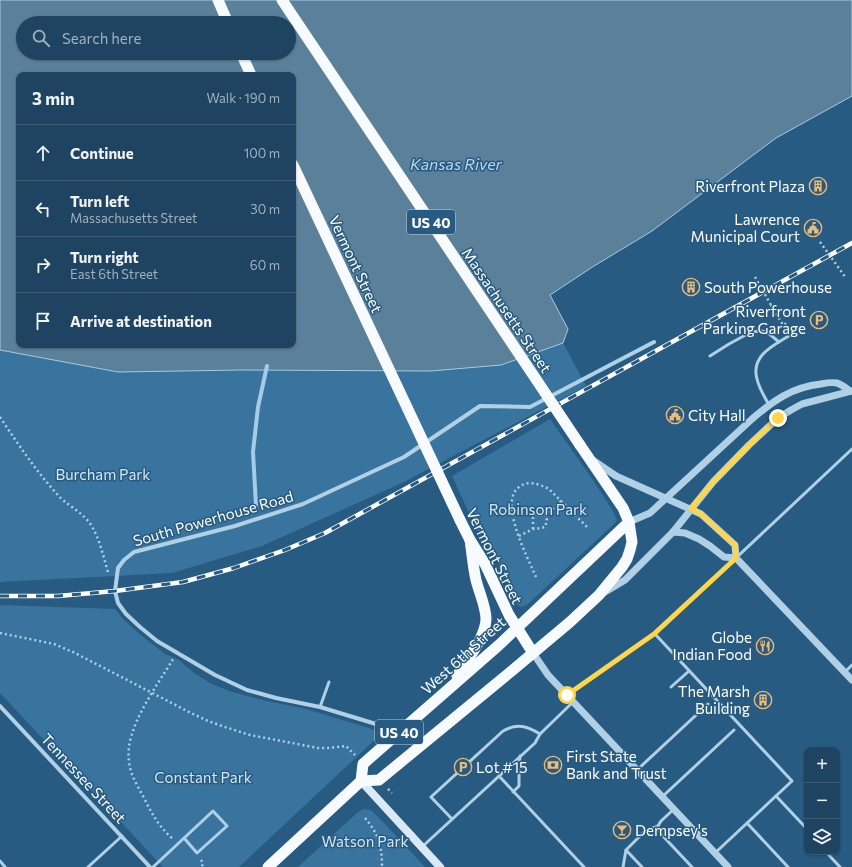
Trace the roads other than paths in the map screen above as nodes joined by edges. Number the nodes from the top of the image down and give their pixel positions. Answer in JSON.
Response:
{"nodes":[{"id":1,"x":218,"y":0,"type":"edge"},
{"id":2,"x":282,"y":0,"type":"edge"},
{"id":3,"x":225,"y":16,"type":"edge"},
{"id":4,"x":293,"y":16,"type":"edge"},
{"id":5,"x":296,"y":21,"type":"edge"},
{"id":6,"x":244,"y":60,"type":"edge"},
{"id":7,"x":250,"y":72,"type":"edge"},
{"id":8,"x":296,"y":171,"type":"edge"},
{"id":9,"x":792,"y":334,"type":"dead end"},
{"id":10,"x":654,"y":342,"type":"dead end"},
{"id":11,"x":779,"y":342,"type":"junction"},
{"id":12,"x":710,"y":356,"type":"dead end"},
{"id":13,"x":851,"y":391,"type":"edge"},
{"id":14,"x":768,"y":405,"type":"junction"},
{"id":15,"x":852,"y":448,"type":"edge"},
{"id":16,"x":588,"y":457,"type":"junction"},
{"id":17,"x":666,"y":498,"type":"junction"},
{"id":18,"x":691,"y":508,"type":"junction"},
{"id":19,"x":628,"y":522,"type":"junction"},
{"id":20,"x":673,"y":532,"type":"junction"},
{"id":21,"x":470,"y":540,"type":"junction"},
{"id":22,"x":736,"y":558,"type":"junction"},
{"id":23,"x":599,"y":595,"type":"junction"},
{"id":24,"x":517,"y":628,"type":"junction"},
{"id":25,"x":654,"y":634,"type":"junction"},
{"id":26,"x":533,"y":653,"type":"junction"},
{"id":27,"x":852,"y":665,"type":"edge"},
{"id":28,"x":689,"y":671,"type":"junction"},
{"id":29,"x":845,"y":672,"type":"junction"},
{"id":30,"x":852,"y":680,"type":"edge"},
{"id":31,"x":329,"y":682,"type":"dead end"},
{"id":32,"x":671,"y":687,"type":"dead end"},
{"id":33,"x":448,"y":689,"type":"junction"},
{"id":34,"x":567,"y":695,"type":"junction"},
{"id":35,"x":574,"y":702,"type":"junction"},
{"id":36,"x":708,"y":704,"type":"dead end"},
{"id":37,"x":0,"y":706,"type":"edge"},
{"id":38,"x":320,"y":707,"type":"junction"},
{"id":39,"x":734,"y":730,"type":"dead end"},
{"id":40,"x":399,"y":731,"type":"junction"},
{"id":41,"x":540,"y":734,"type":"junction"},
{"id":42,"x":520,"y":756,"type":"junction"},
{"id":43,"x":637,"y":770,"type":"junction"},
{"id":44,"x":499,"y":776,"type":"junction"},
{"id":45,"x":361,"y":781,"type":"junction"},
{"id":46,"x":513,"y":792,"type":"junction"},
{"id":47,"x":776,"y":796,"type":"junction"},
{"id":48,"x":662,"y":797,"type":"junction"},
{"id":49,"x":674,"y":809,"type":"junction"},
{"id":50,"x":452,"y":819,"type":"junction"},
{"id":51,"x":747,"y":823,"type":"junction"},
{"id":52,"x":658,"y":826,"type":"junction"},
{"id":53,"x":804,"y":827,"type":"edge"},
{"id":54,"x":122,"y":836,"type":"junction"},
{"id":55,"x":184,"y":838,"type":"junction"},
{"id":56,"x":422,"y":847,"type":"junction"},
{"id":57,"x":626,"y":850,"type":"junction"},
{"id":58,"x":715,"y":853,"type":"junction"},
{"id":59,"x":829,"y":855,"type":"edge"},
{"id":60,"x":0,"y":861,"type":"edge"},
{"id":61,"x":725,"y":866,"type":"edge"},
{"id":62,"x":6,"y":867,"type":"edge"},
{"id":63,"x":88,"y":867,"type":"edge"},
{"id":64,"x":152,"y":867,"type":"edge"},
{"id":65,"x":268,"y":867,"type":"edge"},
{"id":66,"x":440,"y":867,"type":"edge"},
{"id":67,"x":584,"y":867,"type":"edge"},
{"id":68,"x":623,"y":867,"type":"edge"},
{"id":69,"x":642,"y":867,"type":"edge"},
{"id":70,"x":692,"y":867,"type":"edge"},
{"id":71,"x":788,"y":867,"type":"edge"},
{"id":72,"x":840,"y":867,"type":"edge"}],
"edges":[{"from":1,"to":3,"type":"highway"},
{"from":2,"to":4,"type":"highway","name":"Massachusetts Street","number":"US 40","bridge":true},
{"from":5,"to":16,"type":"highway","name":"Massachusetts Street","number":"US 40","bridge":true},
{"from":6,"to":7,"type":"highway"},
{"from":8,"to":21,"type":"highway","name":"Vermont Street","number":"US 40","bridge":true},
{"from":9,"to":11,"type":"lane"},
{"from":10,"to":38,"type":"street","name":"South Powerhouse Road"},
{"from":11,"to":12,"type":"lane"},
{"from":11,"to":14,"type":"lane"},
{"from":13,"to":14,"type":"street","name":"West 6th Street"},
{"from":13,"to":18,"type":"street"},
{"from":14,"to":17,"type":"street","name":"West 6th Street"},
{"from":15,"to":22,"type":"lane"},
{"from":16,"to":17,"type":"street","name":"Massachusetts Street"},
{"from":16,"to":19,"type":"highway","name":"Massachusetts Street","number":"US 40"},
{"from":17,"to":18,"type":"street","name":"Massachusetts Street"},
{"from":17,"to":19,"type":"street","name":"West 6th Street"},
{"from":18,"to":20,"type":"street"},
{"from":18,"to":22,"type":"street","name":"Massachusetts Street"},
{"from":19,"to":23,"type":"highway","number":"US 40"},
{"from":19,"to":24,"type":"highway","name":"West 6th Street"},
{"from":20,"to":22,"type":"street","name":"Massachusetts Street"},
{"from":20,"to":23,"type":"street"},
{"from":21,"to":24,"type":"highway","name":"Vermont Street"},
{"from":21,"to":33,"type":"highway","number":"US 40"},
{"from":22,"to":25,"type":"lane"},
{"from":22,"to":29,"type":"street","name":"Massachusetts Street"},
{"from":23,"to":26,"type":"highway","number":"US 40"},
{"from":24,"to":26,"type":"highway","name":"Vermont Street"},
{"from":24,"to":33,"type":"highway","name":"West 6th Street"},
{"from":25,"to":28,"type":"lane"},
{"from":25,"to":34,"type":"lane"},
{"from":26,"to":34,"type":"street","name":"Vermont Street"},
{"from":26,"to":45,"type":"highway","number":"US 40"},
{"from":27,"to":29,"type":"lane"},
{"from":28,"to":32,"type":"lane"},
{"from":28,"to":47,"type":"lane"},
{"from":29,"to":30,"type":"street","name":"Massachusetts Street"},
{"from":31,"to":38,"type":"lane"},
{"from":33,"to":40,"type":"highway","name":"West 6th Street","number":"US 40"},
{"from":34,"to":35,"type":"street","name":"Vermont Street"},
{"from":35,"to":41,"type":"lane"},
{"from":35,"to":43,"type":"street","name":"Vermont Street"},
{"from":36,"to":43,"type":"lane"},
{"from":37,"to":54,"type":"street","name":"Tennessee Street"},
{"from":38,"to":40,"type":"street","name":"South Powerhouse Road"},
{"from":39,"to":48,"type":"lane"},
{"from":40,"to":45,"type":"highway","name":"West 6th Street","number":"US 40"},
{"from":41,"to":42,"type":"lane"},
{"from":41,"to":50,"type":"lane"},
{"from":42,"to":44,"type":"lane"},
{"from":42,"to":46,"type":"lane"},
{"from":43,"to":48,"type":"street","name":"Vermont Street"},
{"from":44,"to":46,"type":"lane"},
{"from":44,"to":50,"type":"lane"},
{"from":45,"to":56,"type":"main road"},
{"from":45,"to":65,"type":"highway"},
{"from":46,"to":67,"type":"lane"},
{"from":47,"to":51,"type":"lane"},
{"from":47,"to":53,"type":"lane"},
{"from":48,"to":49,"type":"street","name":"Vermont Street"},
{"from":49,"to":52,"type":"lane"},
{"from":49,"to":58,"type":"street","name":"Vermont Street"},
{"from":50,"to":56,"type":"lane"},
{"from":51,"to":58,"type":"lane"},
{"from":51,"to":71,"type":"lane"},
{"from":52,"to":57,"type":"lane"},
{"from":52,"to":70,"type":"lane"},
{"from":54,"to":63,"type":"lane"},
{"from":54,"to":64,"type":"street","name":"Tennessee Street"},
{"from":55,"to":55,"type":"lane"},
{"from":55,"to":64,"type":"lane"},
{"from":56,"to":66,"type":"main road"},
{"from":57,"to":68,"type":"lane"},
{"from":57,"to":69,"type":"lane"},
{"from":58,"to":61,"type":"street","name":"Vermont Street"},
{"from":59,"to":72,"type":"lane"},
{"from":60,"to":62,"type":"lane"}]}
